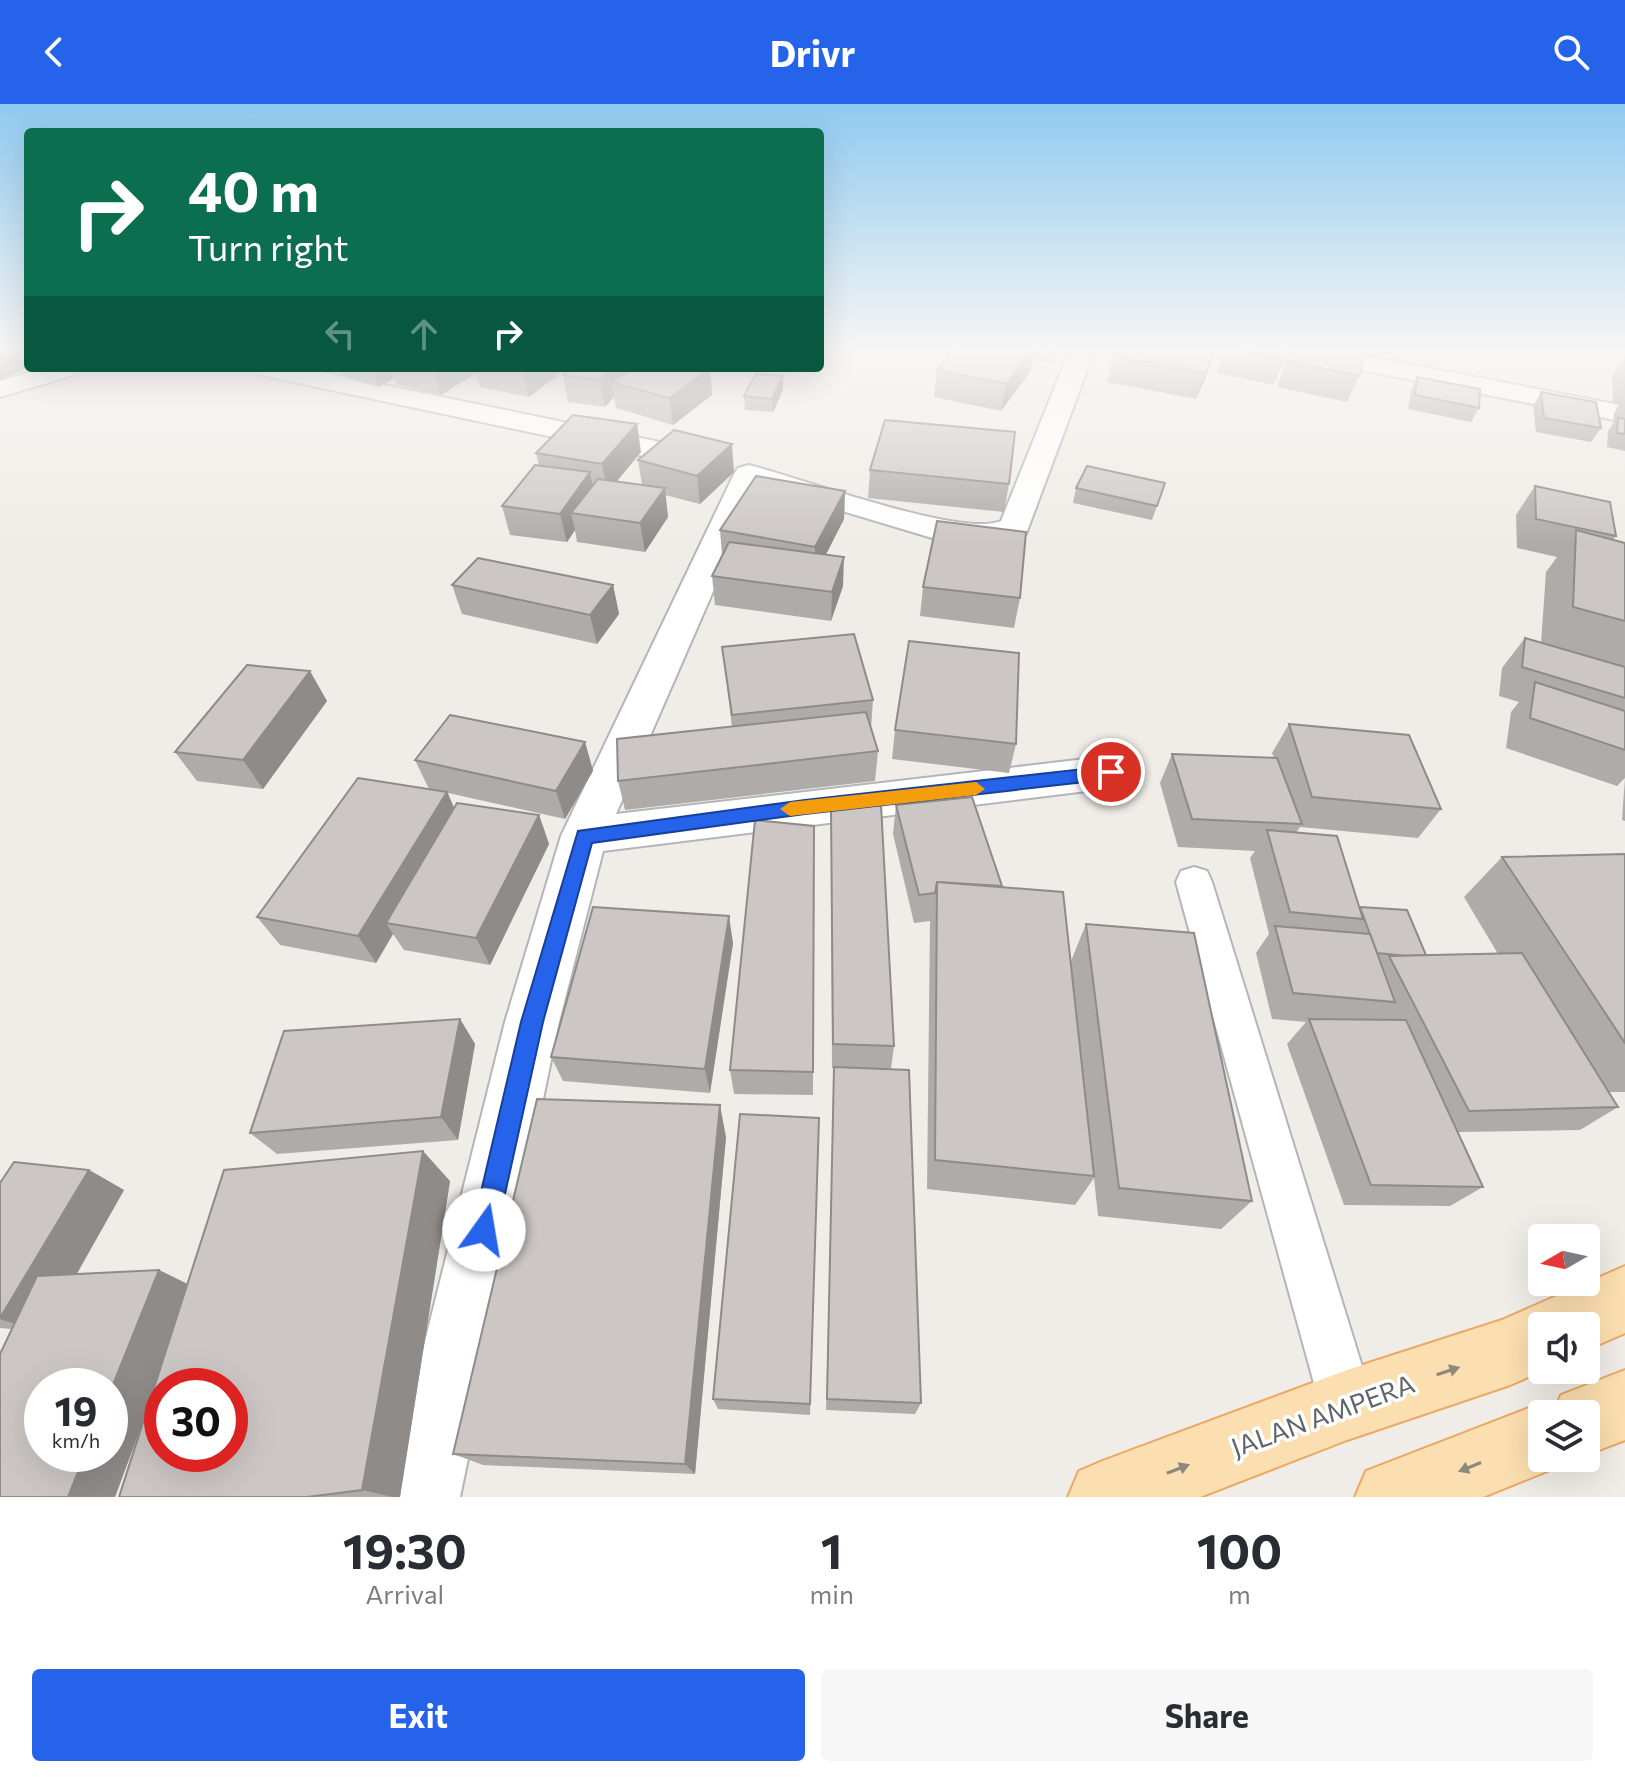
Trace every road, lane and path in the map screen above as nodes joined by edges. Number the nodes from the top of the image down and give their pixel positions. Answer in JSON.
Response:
{"nodes":[{"id":1,"x":485,"y":414,"type":"edge"},
{"id":2,"x":1058,"y":414,"type":"edge"},
{"id":3,"x":749,"y":474,"type":"junction"},
{"id":4,"x":1111,"y":772,"type":"dead end"},
{"id":5,"x":584,"y":836,"type":"junction"},
{"id":6,"x":1194,"y":882,"type":"dead end"},
{"id":7,"x":1625,"y":1299,"type":"edge"},
{"id":8,"x":1596,"y":1312,"type":"edge"},
{"id":9,"x":1528,"y":1343,"type":"edge"},
{"id":10,"x":1347,"y":1405,"type":"junction"},
{"id":11,"x":1625,"y":1405,"type":"edge"},
{"id":12,"x":1600,"y":1415,"type":"edge"},
{"id":13,"x":1528,"y":1444,"type":"edge"},
{"id":14,"x":423,"y":1497,"type":"edge"},
{"id":15,"x":1105,"y":1497,"type":"edge"},
{"id":16,"x":1392,"y":1497,"type":"edge"}],
"edges":[{"from":1,"to":3,"type":"street"},
{"from":2,"to":3,"type":"street"},
{"from":3,"to":5,"type":"street"},
{"from":4,"to":5,"type":"street"},
{"from":5,"to":14,"type":"street"},
{"from":6,"to":10,"type":"lane"},
{"from":7,"to":8,"type":"main road"},
{"from":10,"to":9,"type":"main road","name":"JALAN AMPERA","one_way":true},
{"from":15,"to":10,"type":"main road","name":"JALAN AMPERA","one_way":true},
{"from":11,"to":12,"type":"main road"},
{"from":13,"to":16,"type":"main road","one_way":true}]}
